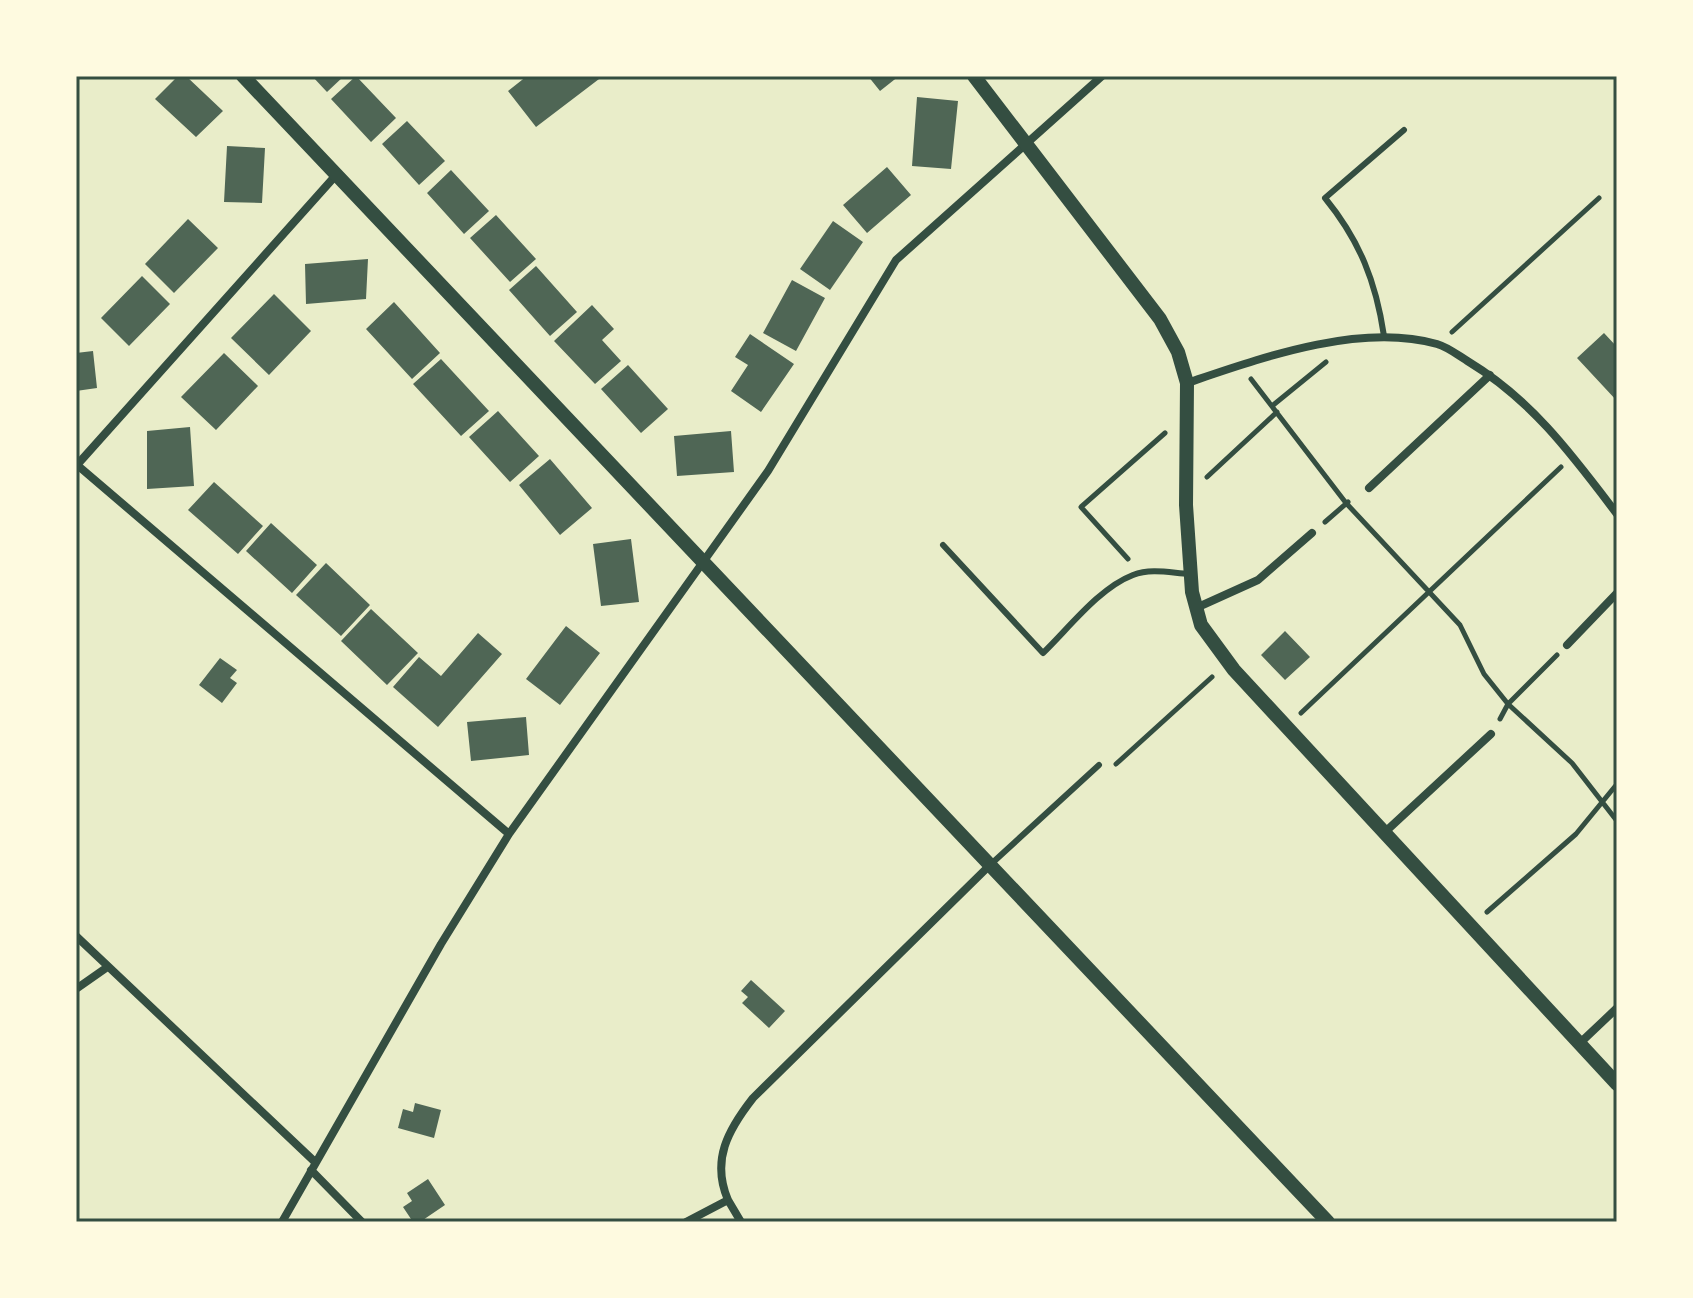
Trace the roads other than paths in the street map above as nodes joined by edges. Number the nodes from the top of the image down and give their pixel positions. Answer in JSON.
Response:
{"nodes":[{"id":1,"x":243,"y":76,"type":"edge"},
{"id":2,"x":974,"y":76,"type":"edge"},
{"id":3,"x":1102,"y":76,"type":"edge"},
{"id":4,"x":1404,"y":130,"type":"dead end"},
{"id":5,"x":1027,"y":145,"type":"junction"},
{"id":6,"x":337,"y":173,"type":"junction"},
{"id":7,"x":1384,"y":336,"type":"junction"},
{"id":8,"x":1490,"y":375,"type":"junction"},
{"id":9,"x":1187,"y":383,"type":"junction"},
{"id":10,"x":76,"y":464,"type":"edge"},
{"id":11,"x":1369,"y":488,"type":"road end"},
{"id":12,"x":1617,"y":514,"type":"edge"},
{"id":13,"x":1312,"y":533,"type":"road end"},
{"id":14,"x":943,"y":545,"type":"dead end"},
{"id":15,"x":703,"y":562,"type":"junction"},
{"id":16,"x":1189,"y":574,"type":"junction"},
{"id":17,"x":1617,"y":593,"type":"edge"},
{"id":18,"x":1196,"y":608,"type":"junction"},
{"id":19,"x":1567,"y":645,"type":"road end"},
{"id":20,"x":1491,"y":734,"type":"road end"},
{"id":21,"x":1099,"y":765,"type":"road end"},
{"id":22,"x":1384,"y":833,"type":"junction"},
{"id":23,"x":509,"y":834,"type":"junction"},
{"id":24,"x":990,"y":865,"type":"junction"},
{"id":25,"x":76,"y":936,"type":"edge"},
{"id":26,"x":106,"y":968,"type":"junction"},
{"id":27,"x":76,"y":989,"type":"edge"},
{"id":28,"x":1617,"y":1008,"type":"edge"},
{"id":29,"x":1580,"y":1043,"type":"junction"},
{"id":30,"x":1617,"y":1084,"type":"edge"},
{"id":31,"x":313,"y":1166,"type":"junction"},
{"id":32,"x":728,"y":1200,"type":"junction"},
{"id":33,"x":282,"y":1222,"type":"edge"},
{"id":34,"x":362,"y":1222,"type":"edge"},
{"id":35,"x":686,"y":1222,"type":"edge"},
{"id":36,"x":741,"y":1222,"type":"edge"},
{"id":37,"x":1328,"y":1222,"type":"edge"}],
"edges":[{"from":1,"to":6,"type":"street"},
{"from":2,"to":5,"type":"street"},
{"from":3,"to":5,"type":"street"},
{"from":4,"to":7,"type":"lane"},
{"from":5,"to":9,"type":"street"},
{"from":5,"to":15,"type":"street"},
{"from":6,"to":10,"type":"street"},
{"from":6,"to":15,"type":"street"},
{"from":7,"to":8,"type":"street"},
{"from":7,"to":9,"type":"street"},
{"from":8,"to":11,"type":"street"},
{"from":8,"to":12,"type":"street"},
{"from":9,"to":16,"type":"street"},
{"from":10,"to":23,"type":"street"},
{"from":13,"to":18,"type":"street"},
{"from":14,"to":16,"type":"lane"},
{"from":15,"to":23,"type":"street"},
{"from":15,"to":24,"type":"street"},
{"from":16,"to":18,"type":"street"},
{"from":17,"to":19,"type":"street"},
{"from":18,"to":22,"type":"street"},
{"from":20,"to":22,"type":"street"},
{"from":21,"to":24,"type":"lane"},
{"from":22,"to":29,"type":"street"},
{"from":23,"to":31,"type":"street"},
{"from":24,"to":32,"type":"street"},
{"from":24,"to":37,"type":"street"},
{"from":25,"to":26,"type":"street"},
{"from":26,"to":27,"type":"street"},
{"from":26,"to":31,"type":"street"},
{"from":28,"to":29,"type":"street"},
{"from":29,"to":30,"type":"street"},
{"from":31,"to":33,"type":"street"},
{"from":31,"to":34,"type":"street"},
{"from":32,"to":35,"type":"street"},
{"from":32,"to":36,"type":"street"}]}
